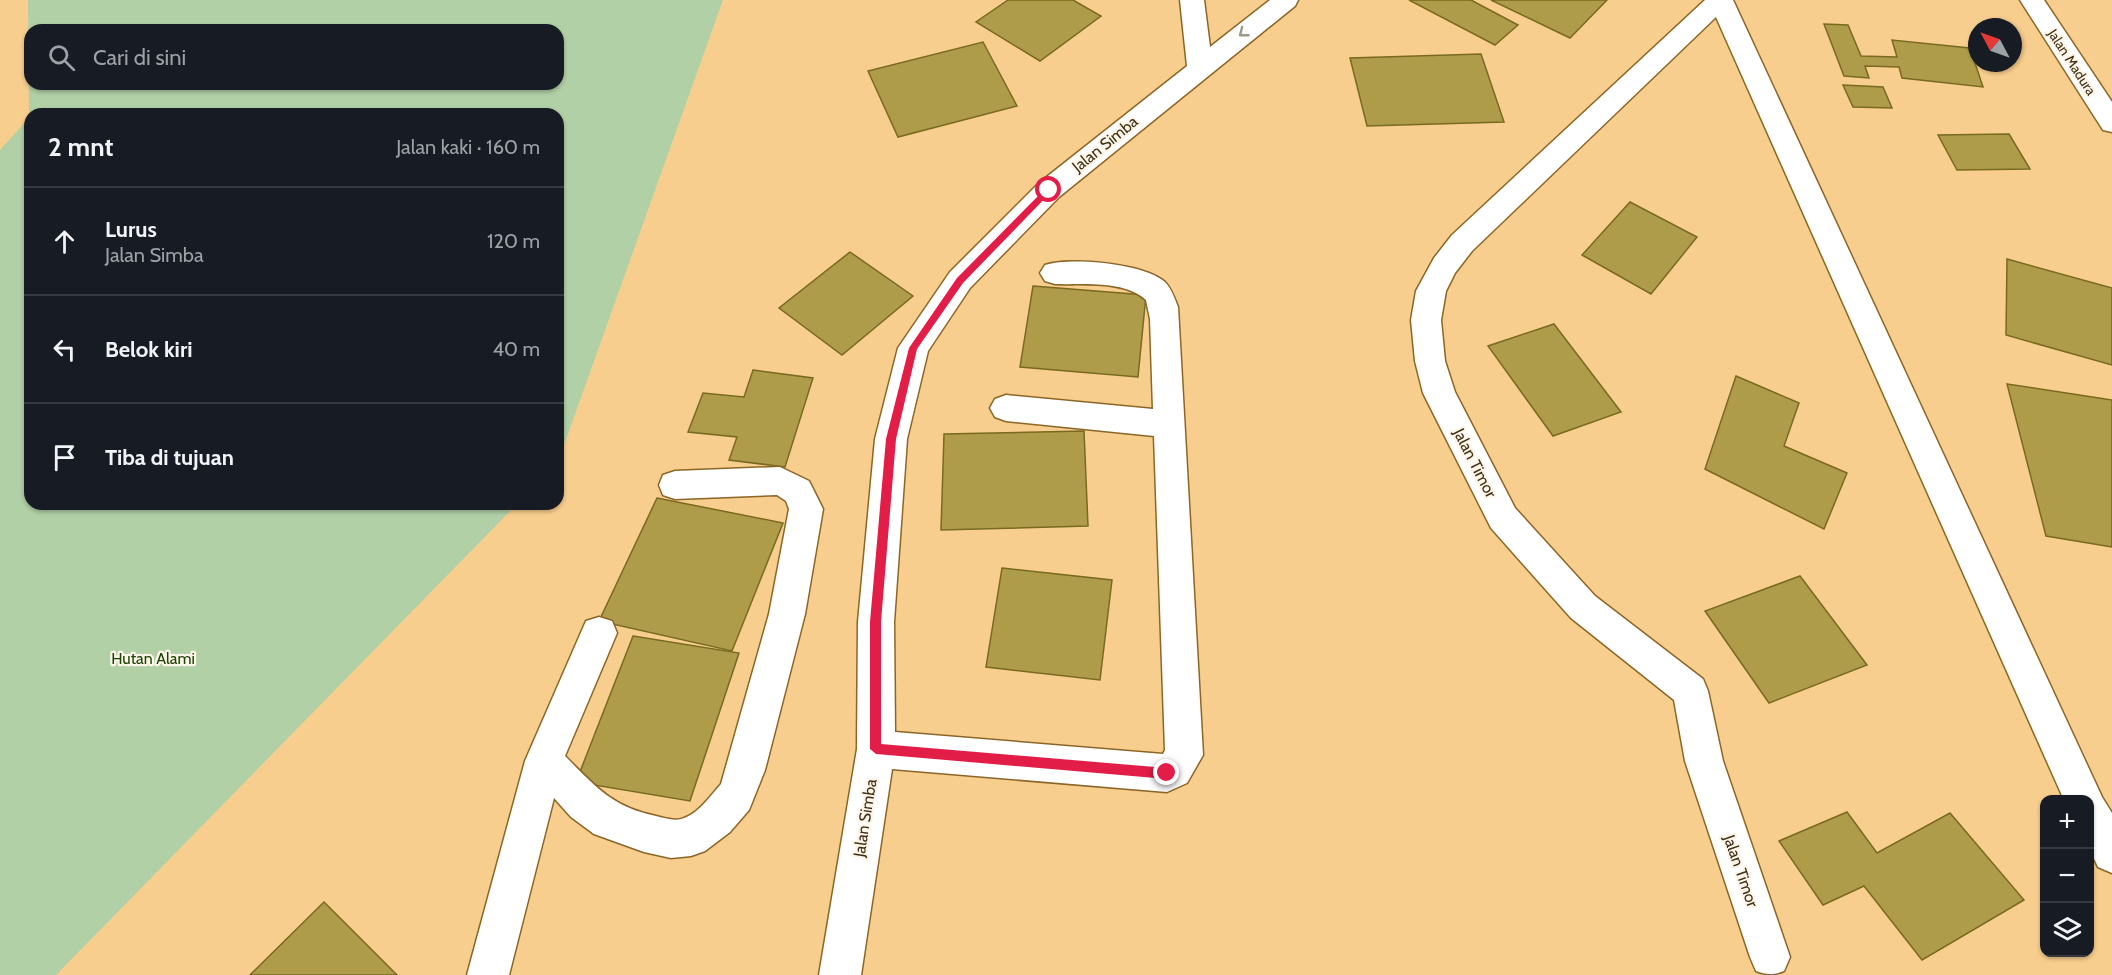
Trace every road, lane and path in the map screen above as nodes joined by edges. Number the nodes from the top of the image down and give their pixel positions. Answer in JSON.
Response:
{"nodes":[{"id":1,"x":1192,"y":0,"type":"edge"},
{"id":2,"x":1286,"y":0,"type":"edge"},
{"id":3,"x":1721,"y":0,"type":"edge"},
{"id":4,"x":2032,"y":0,"type":"edge"},
{"id":5,"x":1200,"y":67,"type":"junction"},
{"id":6,"x":2112,"y":123,"type":"edge"},
{"id":7,"x":1055,"y":273,"type":"dead end"},
{"id":8,"x":1006,"y":408,"type":"dead end"},
{"id":9,"x":1170,"y":424,"type":"junction"},
{"id":10,"x":675,"y":485,"type":"dead end"},
{"id":11,"x":599,"y":633,"type":"dead end"},
{"id":12,"x":876,"y":749,"type":"junction"},
{"id":13,"x":544,"y":760,"type":"junction"},
{"id":14,"x":2084,"y":795,"type":"edge"},
{"id":15,"x":2094,"y":816,"type":"edge"},
{"id":16,"x":2112,"y":853,"type":"edge"},
{"id":17,"x":1770,"y":957,"type":"dead end"},
{"id":18,"x":488,"y":975,"type":"edge"},
{"id":19,"x":840,"y":975,"type":"edge"}],
"edges":[{"from":1,"to":5,"type":"street"},
{"from":2,"to":5,"type":"street","name":"Jalan Simba","one_way":true},
{"from":3,"to":14,"type":"street"},
{"from":3,"to":17,"type":"street","name":"Jalan Timor"},
{"from":4,"to":6,"type":"street","name":"Jalan Madura"},
{"from":5,"to":12,"type":"street","name":"Jalan Simba"},
{"from":7,"to":9,"type":"street"},
{"from":8,"to":9,"type":"street"},
{"from":9,"to":12,"type":"street"},
{"from":10,"to":13,"type":"street"},
{"from":11,"to":13,"type":"street"},
{"from":12,"to":19,"type":"street","name":"Jalan Simba"},
{"from":13,"to":18,"type":"street"},
{"from":15,"to":16,"type":"street"}]}
